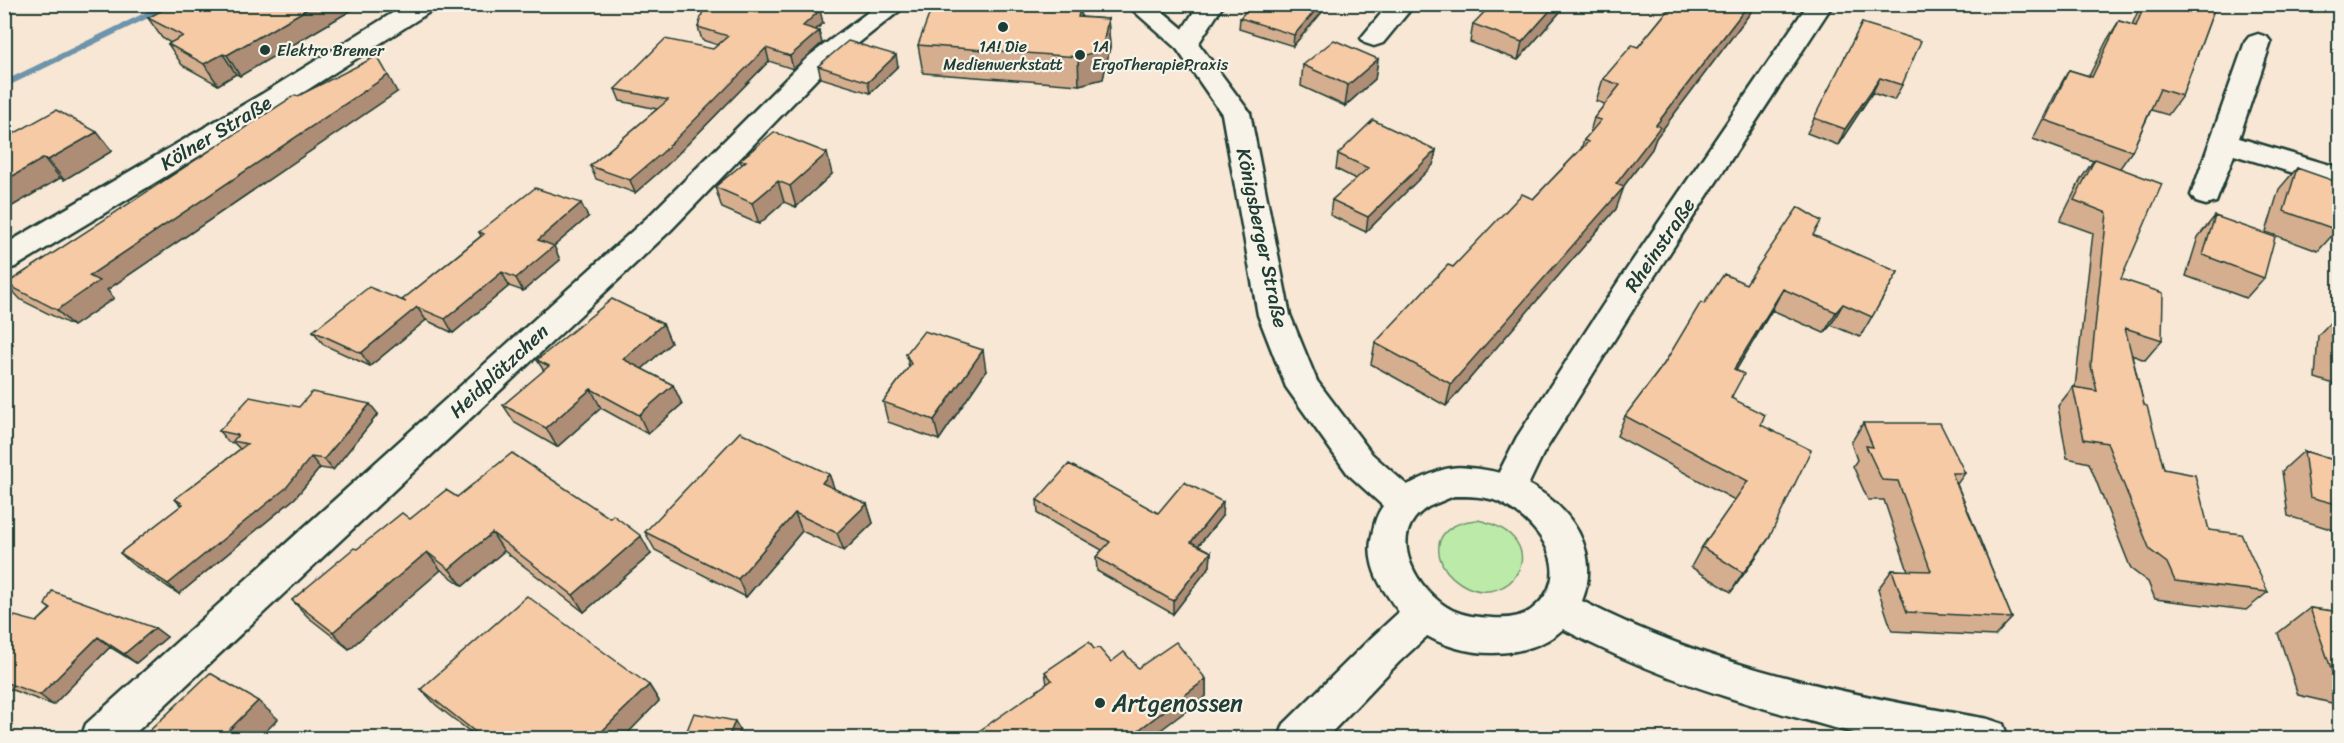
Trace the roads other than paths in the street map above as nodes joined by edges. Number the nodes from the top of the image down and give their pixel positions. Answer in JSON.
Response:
{"nodes":[{"id":1,"x":425,"y":4,"type":"edge"},
{"id":2,"x":896,"y":4,"type":"edge"},
{"id":3,"x":1138,"y":4,"type":"edge"},
{"id":4,"x":1212,"y":4,"type":"edge"},
{"id":5,"x":1402,"y":4,"type":"edge"},
{"id":6,"x":1821,"y":4,"type":"edge"},
{"id":7,"x":1374,"y":38,"type":"dead end"},
{"id":8,"x":2259,"y":42,"type":"dead end"},
{"id":9,"x":1186,"y":44,"type":"junction"},
{"id":10,"x":2223,"y":142,"type":"junction"},
{"id":11,"x":2340,"y":178,"type":"edge"},
{"id":12,"x":2206,"y":195,"type":"dead end"},
{"id":13,"x":4,"y":258,"type":"edge"},
{"id":14,"x":1508,"y":490,"type":"junction"},
{"id":15,"x":1405,"y":504,"type":"junction"},
{"id":16,"x":1559,"y":608,"type":"junction"},
{"id":17,"x":1424,"y":614,"type":"junction"},
{"id":18,"x":101,"y":738,"type":"edge"},
{"id":19,"x":1299,"y":738,"type":"edge"},
{"id":20,"x":1988,"y":738,"type":"edge"}],
"edges":[{"from":1,"to":13,"type":"street","name":"Kölner Straße"},
{"from":2,"to":18,"type":"street","name":"Heidplätzchen"},
{"from":3,"to":9,"type":"street","name":"Königsberger Straße"},
{"from":4,"to":9,"type":"street"},
{"from":5,"to":7,"type":"street"},
{"from":6,"to":14,"type":"street","name":"Rheinstraße"},
{"from":8,"to":10,"type":"street"},
{"from":9,"to":15,"type":"street","name":"Königsberger Straße"},
{"from":10,"to":11,"type":"street"},
{"from":10,"to":12,"type":"street"},
{"from":14,"to":15,"type":"street"},
{"from":14,"to":16,"type":"street"},
{"from":15,"to":17,"type":"street"},
{"from":16,"to":17,"type":"street"},
{"from":16,"to":20,"type":"street"},
{"from":17,"to":19,"type":"street"}]}
